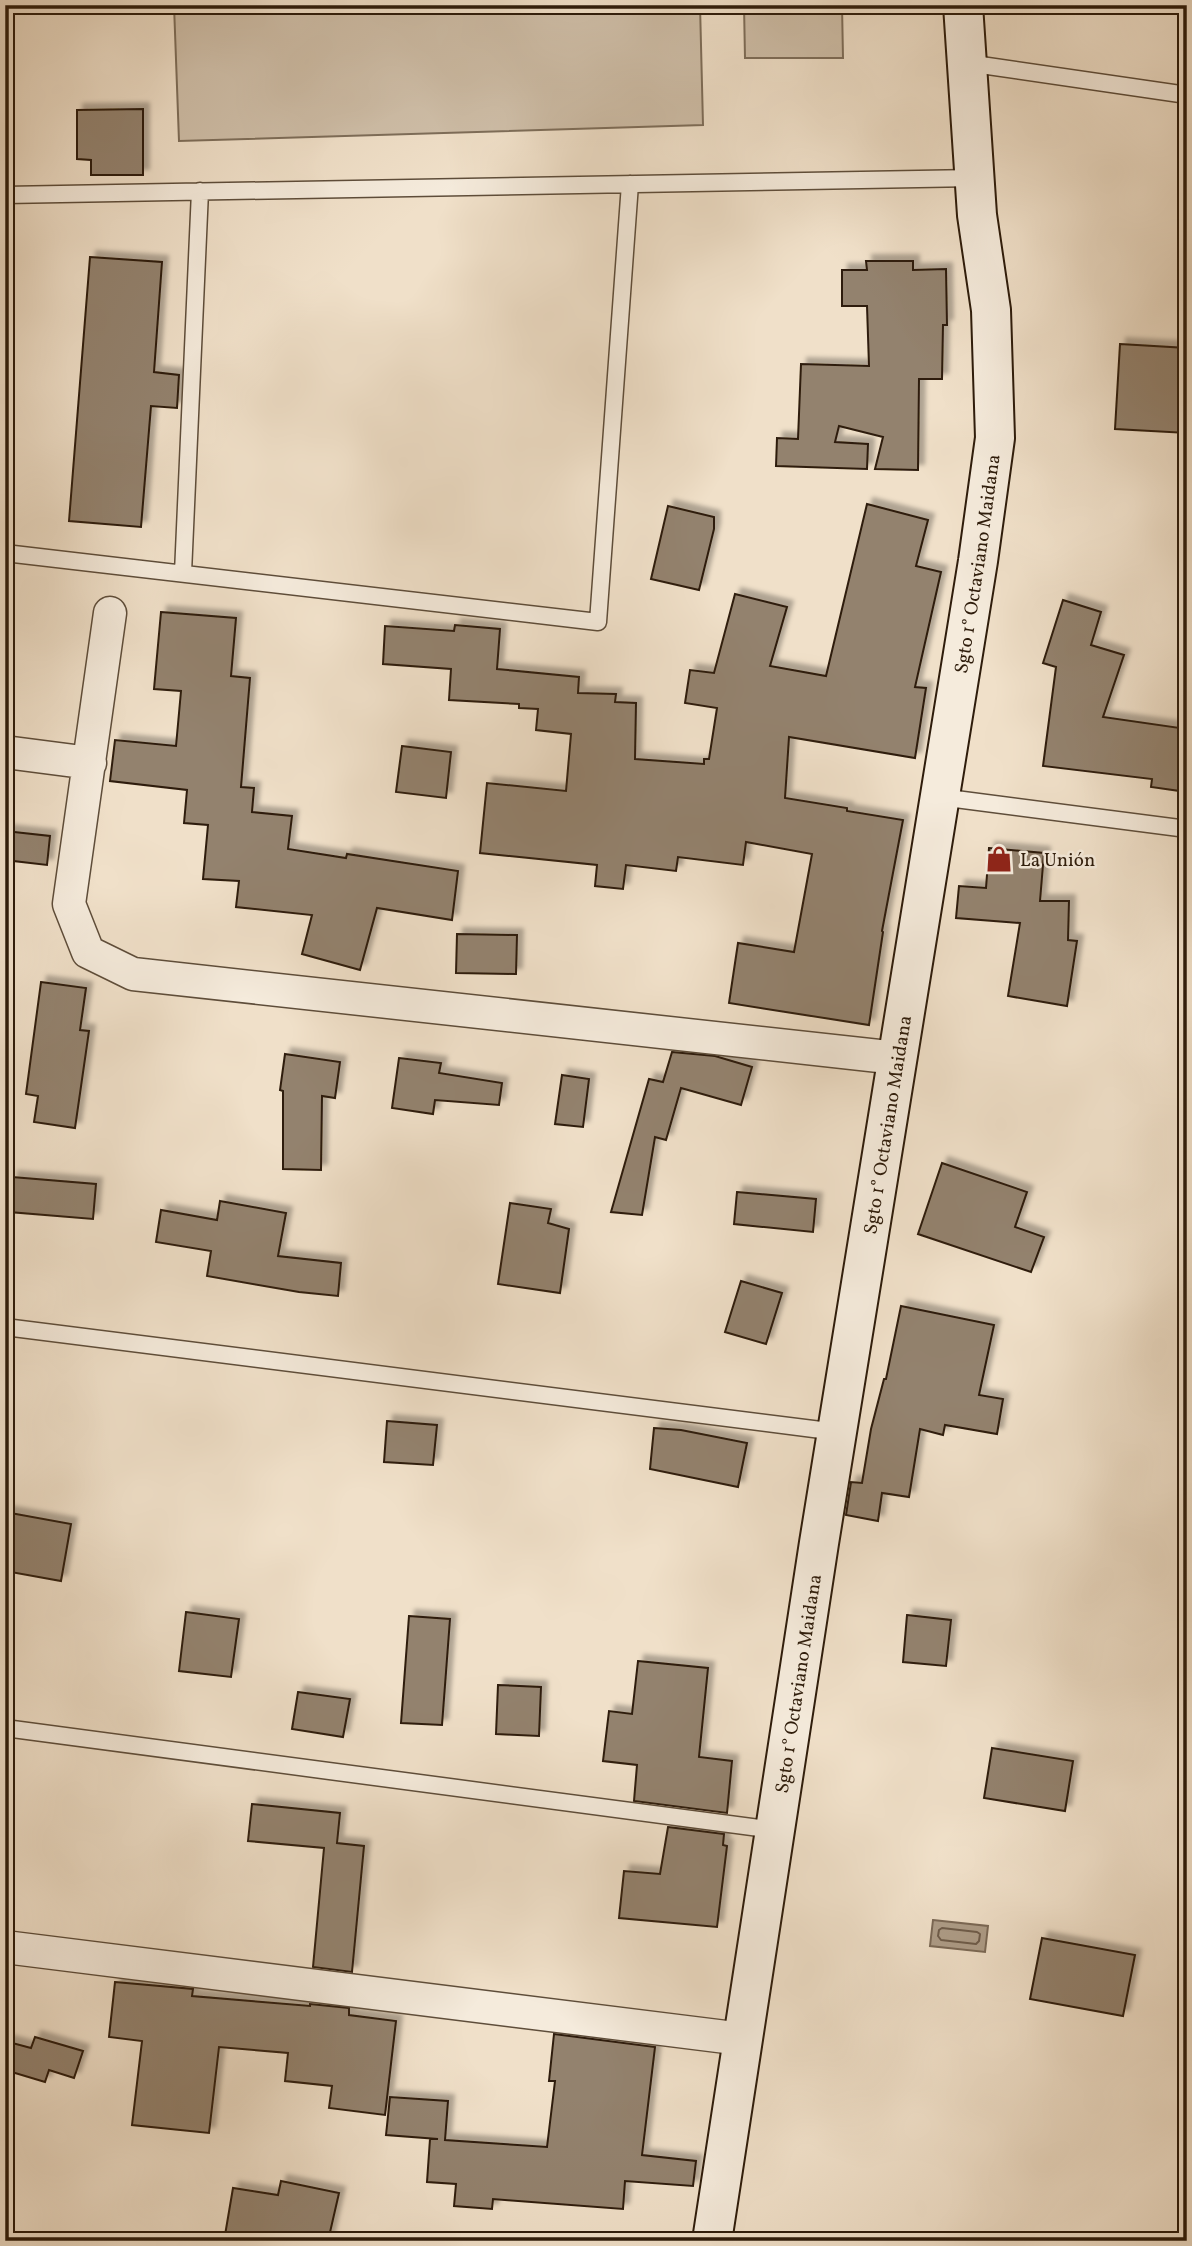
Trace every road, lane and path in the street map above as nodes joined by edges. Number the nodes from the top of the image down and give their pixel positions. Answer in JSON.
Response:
{"nodes":[{"id":1,"x":962,"y":5,"type":"edge"},
{"id":2,"x":967,"y":63,"type":"junction"},
{"id":3,"x":1187,"y":95,"type":"edge"},
{"id":4,"x":975,"y":178,"type":"junction"},
{"id":5,"x":630,"y":184,"type":"junction"},
{"id":6,"x":200,"y":191,"type":"junction"},
{"id":7,"x":5,"y":195,"type":"edge"},
{"id":8,"x":5,"y":553,"type":"edge"},
{"id":9,"x":183,"y":573,"type":"junction"},
{"id":10,"x":110,"y":613,"type":"dead end"},
{"id":11,"x":5,"y":752,"type":"edge"},
{"id":12,"x":90,"y":763,"type":"junction"},
{"id":13,"x":940,"y":797,"type":"junction"},
{"id":14,"x":1187,"y":829,"type":"edge"},
{"id":15,"x":897,"y":1058,"type":"junction"},
{"id":16,"x":5,"y":1327,"type":"edge"},
{"id":17,"x":837,"y":1432,"type":"junction"},
{"id":18,"x":5,"y":1728,"type":"edge"},
{"id":19,"x":774,"y":1830,"type":"junction"},
{"id":20,"x":5,"y":1947,"type":"edge"},
{"id":21,"x":742,"y":2039,"type":"junction"},
{"id":22,"x":712,"y":2241,"type":"edge"}],
"edges":[{"from":1,"to":2,"type":"main road","name":"Sgto 1° Octaviano Maidana"},
{"from":2,"to":3,"type":"lane"},
{"from":2,"to":4,"type":"main road","name":"Sgto 1° Octaviano Maidana"},
{"from":4,"to":5,"type":"lane"},
{"from":4,"to":13,"type":"main road","name":"Sgto 1° Octaviano Maidana"},
{"from":5,"to":6,"type":"lane"},
{"from":5,"to":9,"type":"lane"},
{"from":6,"to":7,"type":"lane"},
{"from":6,"to":9,"type":"lane"},
{"from":8,"to":9,"type":"lane"},
{"from":10,"to":12,"type":"street"},
{"from":11,"to":12,"type":"street"},
{"from":12,"to":15,"type":"street"},
{"from":13,"to":14,"type":"lane"},
{"from":13,"to":15,"type":"main road","name":"Sgto 1° Octaviano Maidana"},
{"from":15,"to":17,"type":"main road","name":"Sgto 1° Octaviano Maidana"},
{"from":16,"to":17,"type":"lane"},
{"from":17,"to":19,"type":"main road","name":"Sgto 1° Octaviano Maidana"},
{"from":18,"to":19,"type":"lane"},
{"from":19,"to":21,"type":"main road","name":"Sgto 1° Octaviano Maidana"},
{"from":20,"to":21,"type":"street"},
{"from":21,"to":22,"type":"main road","name":"Sgto 1° Octaviano Maidana"}]}
